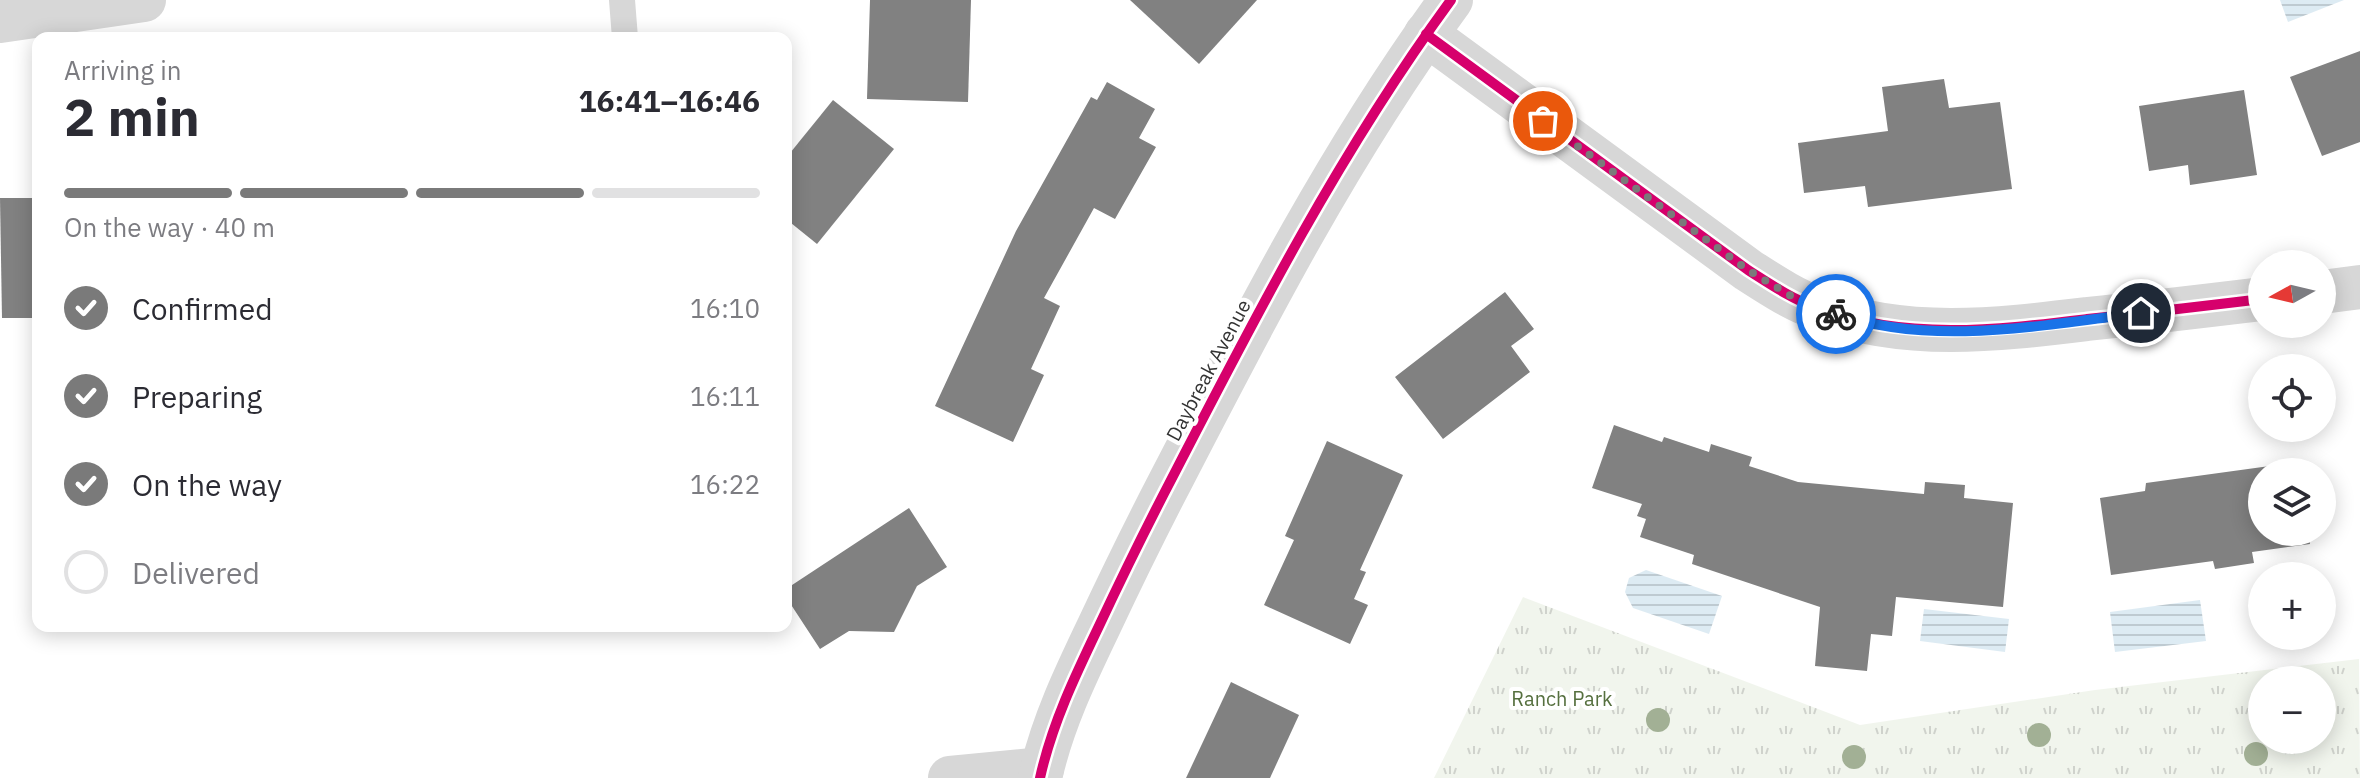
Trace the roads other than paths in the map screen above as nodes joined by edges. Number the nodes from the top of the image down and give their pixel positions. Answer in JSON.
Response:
{"nodes":[{"id":1,"x":144,"y":0,"type":"edge"},
{"id":2,"x":622,"y":0,"type":"edge"},
{"id":3,"x":1451,"y":0,"type":"edge"},
{"id":4,"x":0,"y":21,"type":"edge"},
{"id":5,"x":625,"y":32,"type":"edge"},
{"id":6,"x":1426,"y":34,"type":"junction"},
{"id":7,"x":2360,"y":287,"type":"edge"},
{"id":8,"x":2336,"y":290,"type":"edge"},
{"id":9,"x":2248,"y":301,"type":"edge"},
{"id":10,"x":1041,"y":774,"type":"edge"},
{"id":11,"x":950,"y":778,"type":"edge"}],
"edges":[{"from":1,"to":4,"type":"street"},
{"from":2,"to":5,"type":"lane"},
{"from":3,"to":6,"type":"street","name":"Daybreak Avenue"},
{"from":6,"to":9,"type":"street"},
{"from":6,"to":10,"type":"street","name":"Daybreak Avenue"},
{"from":7,"to":8,"type":"street"},
{"from":10,"to":11,"type":"street"}]}
